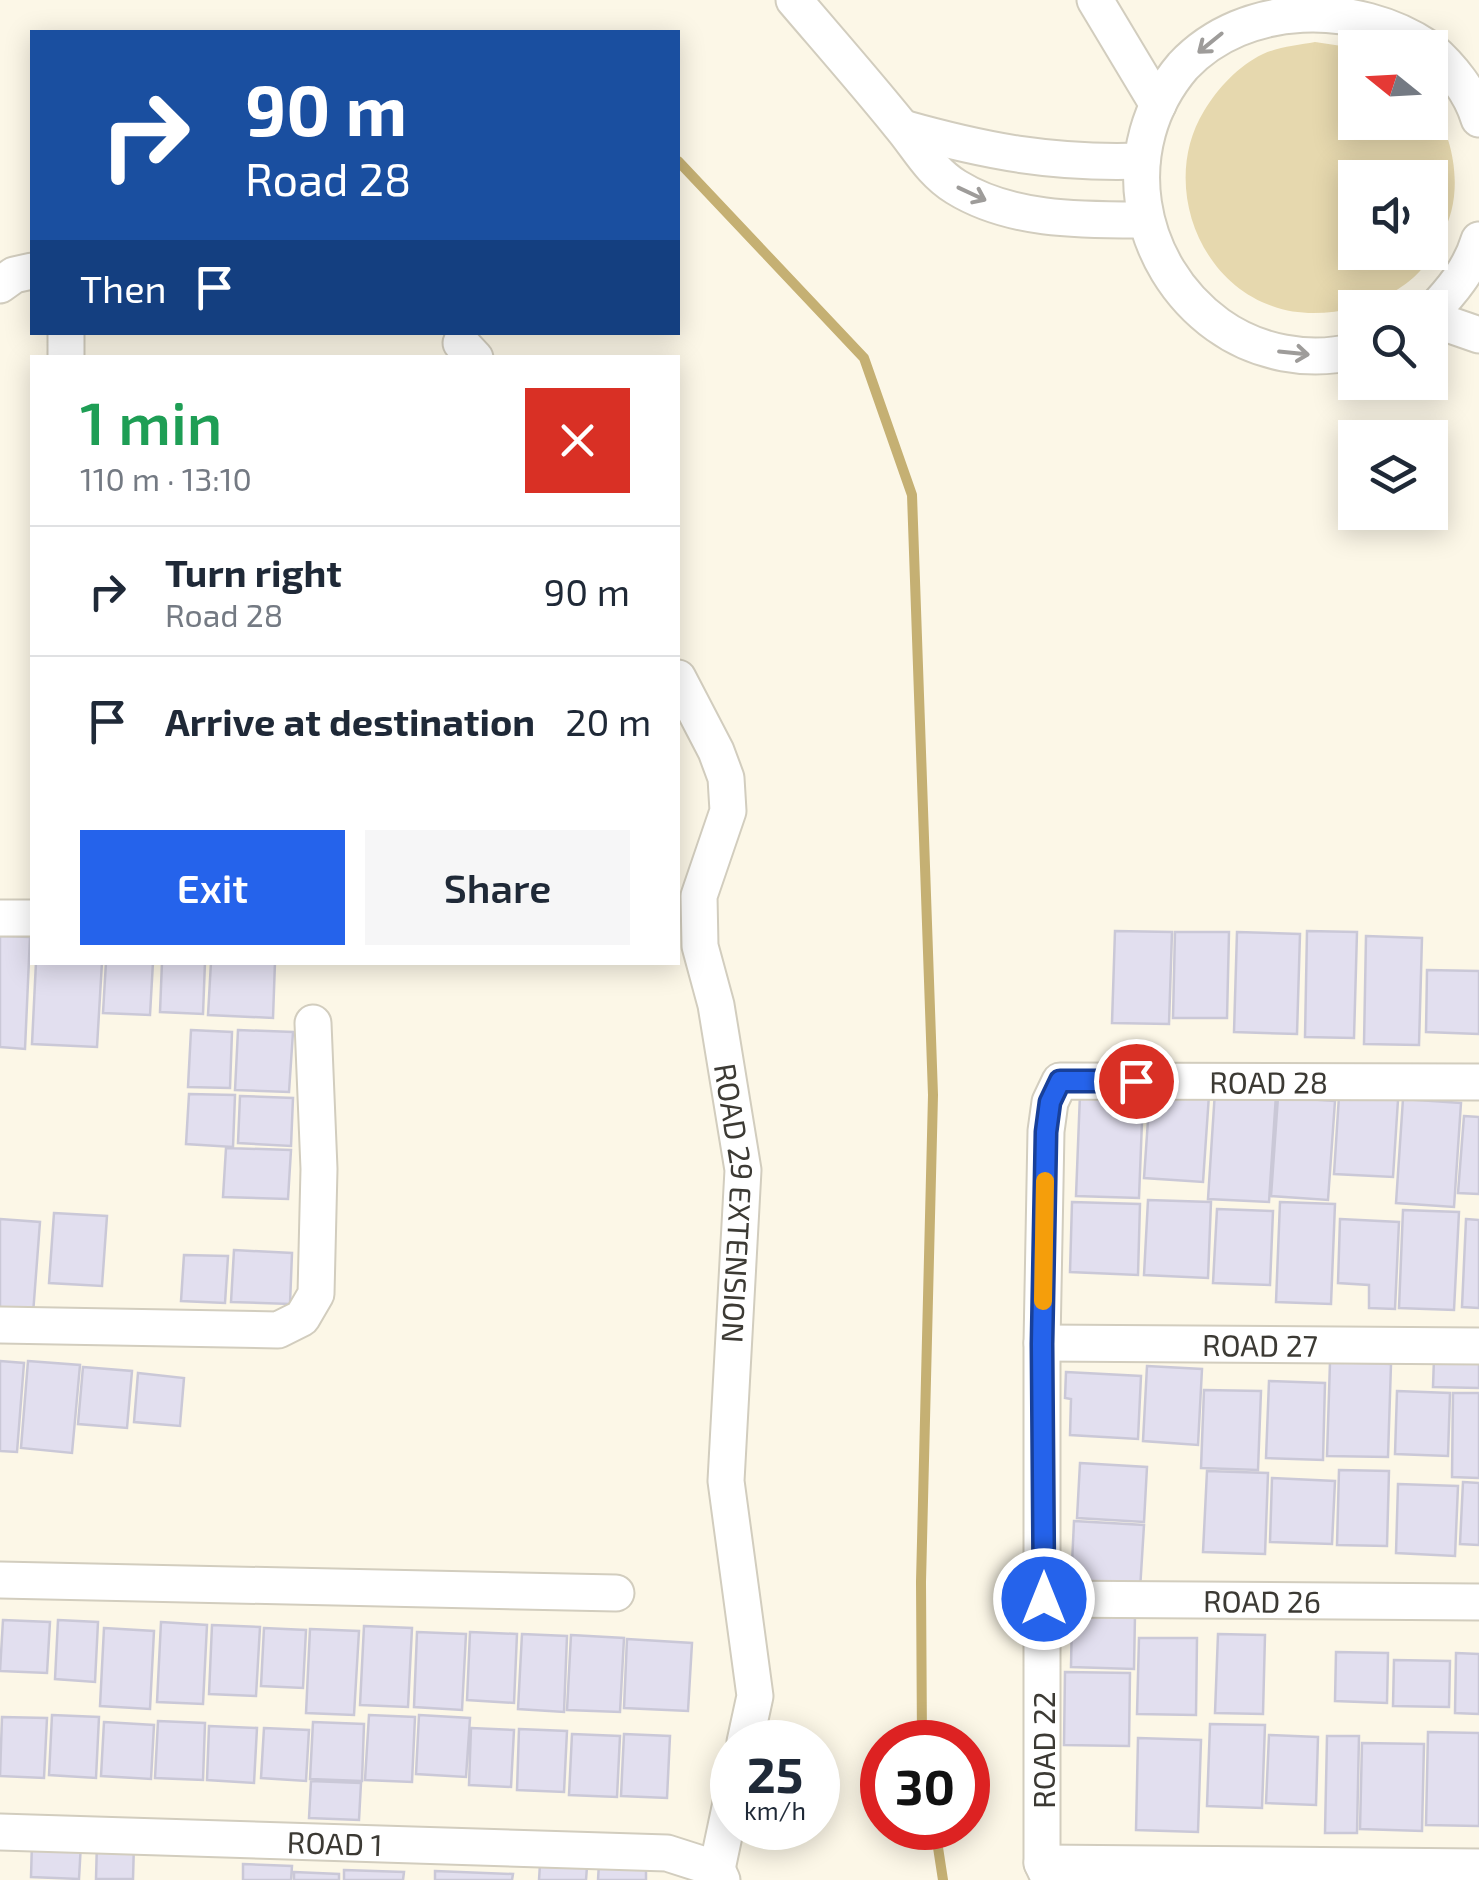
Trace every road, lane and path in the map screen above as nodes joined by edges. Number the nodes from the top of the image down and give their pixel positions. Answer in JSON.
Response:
{"nodes":[{"id":1,"x":794,"y":0,"type":"edge"},
{"id":2,"x":1096,"y":0,"type":"edge"},
{"id":3,"x":1254,"y":7,"type":"edge"},
{"id":4,"x":1406,"y":30,"type":"edge"},
{"id":5,"x":1448,"y":66,"type":"edge"},
{"id":6,"x":1158,"y":104,"type":"junction"},
{"id":7,"x":1479,"y":119,"type":"edge"},
{"id":8,"x":903,"y":128,"type":"junction"},
{"id":9,"x":1142,"y":161,"type":"junction"},
{"id":10,"x":1144,"y":220,"type":"junction"},
{"id":11,"x":1477,"y":251,"type":"edge"},
{"id":12,"x":30,"y":271,"type":"edge"},
{"id":13,"x":0,"y":285,"type":"edge"},
{"id":14,"x":1448,"y":296,"type":"edge"},
{"id":15,"x":1448,"y":323,"type":"edge"},
{"id":16,"x":1479,"y":335,"type":"edge"},
{"id":17,"x":1338,"y":355,"type":"edge"},
{"id":18,"x":680,"y":682,"type":"edge"},
{"id":19,"x":0,"y":918,"type":"edge"},
{"id":20,"x":30,"y":918,"type":"edge"},
{"id":21,"x":312,"y":1023,"type":"dead end"},
{"id":22,"x":1060,"y":1081,"type":"joint"},
{"id":23,"x":1479,"y":1082,"type":"edge"},
{"id":24,"x":0,"y":1325,"type":"edge"},
{"id":25,"x":1042,"y":1344,"type":"junction"},
{"id":26,"x":1479,"y":1346,"type":"edge"},
{"id":27,"x":0,"y":1580,"type":"edge"},
{"id":28,"x":616,"y":1592,"type":"dead end"},
{"id":29,"x":1044,"y":1599,"type":"junction"},
{"id":30,"x":1479,"y":1602,"type":"edge"},
{"id":31,"x":750,"y":1720,"type":"edge"},
{"id":32,"x":0,"y":1832,"type":"edge"},
{"id":33,"x":422,"y":1864,"type":"edge"},
{"id":34,"x":667,"y":1866,"type":"edge"},
{"id":35,"x":1479,"y":1867,"type":"edge"},
{"id":36,"x":1046,"y":1872,"type":"edge"},
{"id":37,"x":720,"y":1874,"type":"edge"}],
"edges":[{"from":1,"to":8,"type":"street"},
{"from":2,"to":6,"type":"street"},
{"from":3,"to":4,"type":"street"},
{"from":3,"to":6,"type":"street","one_way":true},
{"from":5,"to":7,"type":"street"},
{"from":6,"to":9,"type":"street"},
{"from":8,"to":9,"type":"street"},
{"from":8,"to":10,"type":"street","one_way":true},
{"from":9,"to":10,"type":"street"},
{"from":10,"to":17,"type":"street","one_way":true},
{"from":11,"to":14,"type":"street"},
{"from":12,"to":13,"type":"street"},
{"from":15,"to":16,"type":"street"},
{"from":18,"to":31,"type":"street","name":"ROAD 29 EXTENSION"},
{"from":19,"to":20,"type":"street"},
{"from":21,"to":24,"type":"street"},
{"from":22,"to":23,"type":"street","name":"ROAD 28"},
{"from":22,"to":25,"type":"street","name":"ROAD 22"},
{"from":25,"to":26,"type":"street","name":"ROAD 27"},
{"from":25,"to":29,"type":"street","name":"ROAD 22"},
{"from":27,"to":28,"type":"street"},
{"from":29,"to":30,"type":"street","name":"ROAD 26"},
{"from":29,"to":36,"type":"street","name":"ROAD 22"},
{"from":32,"to":33,"type":"street","name":"ROAD 1"},
{"from":33,"to":34,"type":"street","name":"ROAD 1"},
{"from":34,"to":37,"type":"street","name":"ROAD 1"},
{"from":35,"to":36,"type":"street"}]}
